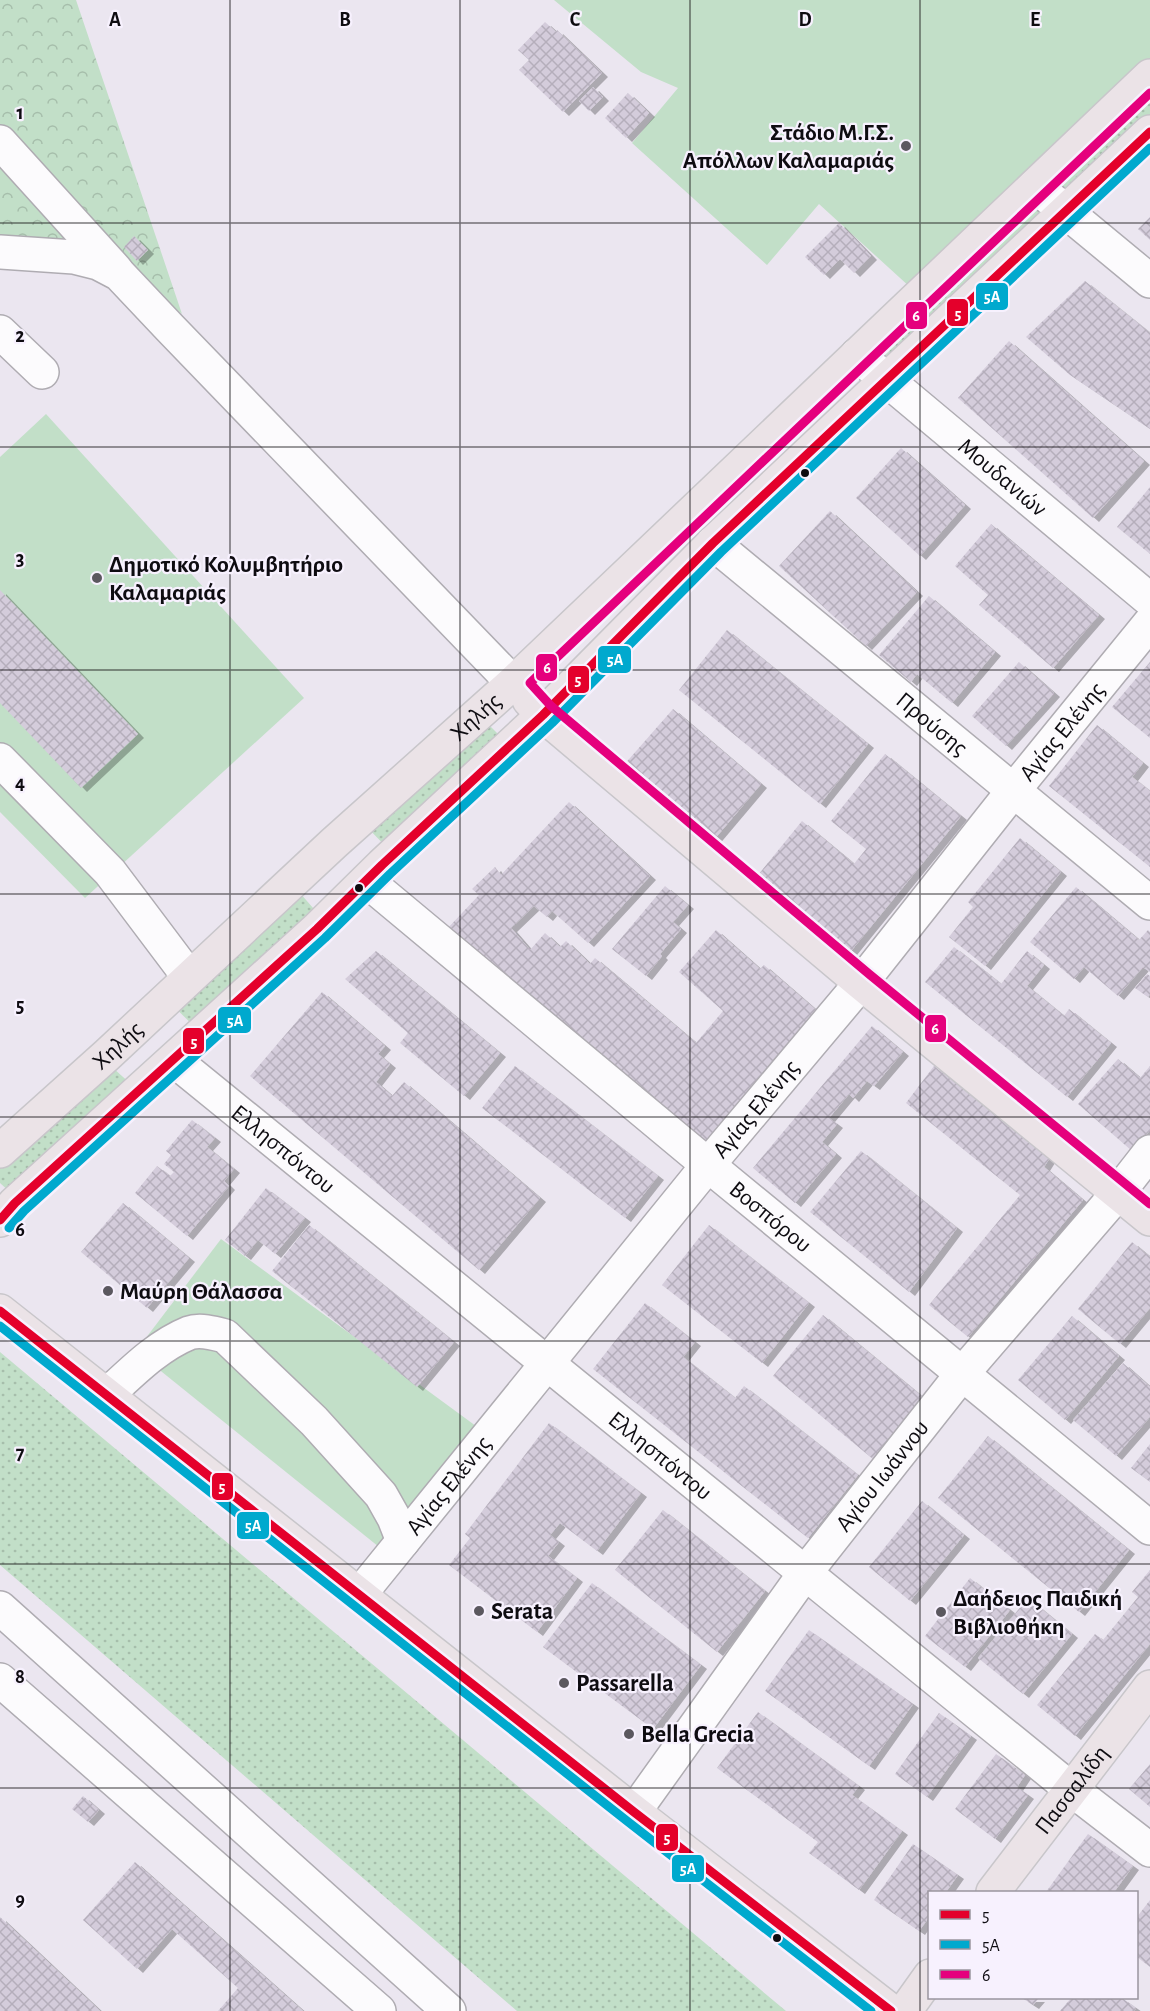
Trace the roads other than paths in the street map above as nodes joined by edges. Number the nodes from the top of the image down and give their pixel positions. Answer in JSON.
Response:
{"nodes":[{"id":1,"x":1150,"y":76,"type":"edge"},
{"id":2,"x":1150,"y":132,"type":"edge"},
{"id":3,"x":0,"y":142,"type":"edge"},
{"id":4,"x":1035,"y":186,"type":"junction"},
{"id":5,"x":1064,"y":211,"type":"junction"},
{"id":6,"x":0,"y":252,"type":"edge"},
{"id":7,"x":119,"y":274,"type":"junction"},
{"id":8,"x":1150,"y":281,"type":"edge"},
{"id":9,"x":0,"y":332,"type":"edge"},
{"id":10,"x":857,"y":355,"type":"junction"},
{"id":11,"x":42,"y":372,"type":"dead end"},
{"id":12,"x":887,"y":379,"type":"junction"},
{"id":13,"x":713,"y":543,"type":"junction"},
{"id":14,"x":1150,"y":600,"type":"edge"},
{"id":15,"x":1150,"y":623,"type":"edge"},
{"id":16,"x":513,"y":683,"type":"junction"},
{"id":17,"x":543,"y":715,"type":"junction"},
{"id":18,"x":0,"y":760,"type":"edge"},
{"id":19,"x":1013,"y":790,"type":"junction"},
{"id":20,"x":366,"y":881,"type":"junction"},
{"id":21,"x":1150,"y":903,"type":"edge"},
{"id":22,"x":189,"y":977,"type":"junction"},
{"id":23,"x":861,"y":983,"type":"junction"},
{"id":24,"x":174,"y":1060,"type":"junction"},
{"id":25,"x":0,"y":1151,"type":"edge"},
{"id":26,"x":1150,"y":1152,"type":"edge"},
{"id":27,"x":708,"y":1165,"type":"junction"},
{"id":28,"x":1118,"y":1192,"type":"junction"},
{"id":29,"x":1150,"y":1219,"type":"edge"},
{"id":30,"x":0,"y":1220,"type":"edge"},
{"id":31,"x":0,"y":1311,"type":"edge"},
{"id":32,"x":548,"y":1363,"type":"junction"},
{"id":33,"x":962,"y":1374,"type":"junction"},
{"id":34,"x":107,"y":1395,"type":"junction"},
{"id":35,"x":1150,"y":1528,"type":"edge"},
{"id":36,"x":403,"y":1541,"type":"junction"},
{"id":37,"x":805,"y":1573,"type":"junction"},
{"id":38,"x":360,"y":1594,"type":"junction"},
{"id":39,"x":0,"y":1608,"type":"edge"},
{"id":40,"x":0,"y":1680,"type":"edge"},
{"id":41,"x":1150,"y":1687,"type":"edge"},
{"id":42,"x":1071,"y":1790,"type":"junction"},
{"id":43,"x":634,"y":1812,"type":"junction"},
{"id":44,"x":1150,"y":1850,"type":"edge"},
{"id":45,"x":995,"y":1891,"type":"edge"},
{"id":46,"x":928,"y":1979,"type":"edge"},
{"id":47,"x":379,"y":2011,"type":"edge"},
{"id":48,"x":449,"y":2011,"type":"edge"},
{"id":49,"x":891,"y":2011,"type":"edge"},
{"id":50,"x":905,"y":2011,"type":"edge"}],
"edges":[{"from":1,"to":4,"type":"main road","name":"Χηλής"},
{"from":2,"to":5,"type":"main road","name":"Χηλής"},
{"from":3,"to":7,"type":"street"},
{"from":4,"to":5,"type":"street"},
{"from":4,"to":10,"type":"main road","name":"Χηλής"},
{"from":5,"to":8,"type":"street"},
{"from":5,"to":12,"type":"main road","name":"Χηλής"},
{"from":6,"to":7,"type":"street"},
{"from":7,"to":16,"type":"street"},
{"from":9,"to":11,"type":"street"},
{"from":10,"to":12,"type":"street","name":"Μουδανιών"},
{"from":10,"to":16,"type":"main road","name":"Χηλής"},
{"from":12,"to":13,"type":"main road","name":"Χηλής"},
{"from":12,"to":14,"type":"street","name":"Μουδανιών"},
{"from":13,"to":17,"type":"main road","name":"Χηλής"},
{"from":13,"to":19,"type":"street","name":"Προύσης"},
{"from":15,"to":19,"type":"street","name":"Αγίας Ελένης"},
{"from":16,"to":17,"type":"main road"},
{"from":16,"to":22,"type":"main road","name":"Χηλής"},
{"from":17,"to":20,"type":"main road","name":"Χηλής"},
{"from":17,"to":23,"type":"main road"},
{"from":18,"to":22,"type":"street"},
{"from":19,"to":21,"type":"street","name":"Προύσης"},
{"from":19,"to":23,"type":"street","name":"Αγίας Ελένης"},
{"from":20,"to":24,"type":"main road","name":"Χηλής"},
{"from":20,"to":27,"type":"street","name":"Βοσπόρου"},
{"from":22,"to":25,"type":"main road","name":"Χηλής"},
{"from":23,"to":27,"type":"street","name":"Αγίας Ελένης"},
{"from":23,"to":28,"type":"main road"},
{"from":24,"to":30,"type":"main road","name":"Χηλής"},
{"from":24,"to":32,"type":"street","name":"Ελλησπόντου"},
{"from":26,"to":28,"type":"street","name":"Αγίου Ιωάννου"},
{"from":27,"to":32,"type":"street","name":"Αγίας Ελένης"},
{"from":27,"to":33,"type":"street","name":"Βοσπόρου"},
{"from":28,"to":29,"type":"main road"},
{"from":28,"to":33,"type":"street","name":"Αγίου Ιωάννου"},
{"from":31,"to":34,"type":"main road"},
{"from":32,"to":36,"type":"street","name":"Αγίας Ελένης"},
{"from":32,"to":37,"type":"street","name":"Ελλησπόντου"},
{"from":33,"to":35,"type":"street","name":"Βοσπόρου"},
{"from":33,"to":37,"type":"street","name":"Αγίου Ιωάννου"},
{"from":34,"to":36,"type":"street"},
{"from":34,"to":38,"type":"main road"},
{"from":36,"to":38,"type":"street","name":"Αγίας Ελένης"},
{"from":37,"to":42,"type":"street","name":"Ελλησπόντου"},
{"from":37,"to":43,"type":"street","name":"Αγίου Ιωάννου"},
{"from":38,"to":43,"type":"main road"},
{"from":39,"to":48,"type":"street"},
{"from":40,"to":47,"type":"street"},
{"from":41,"to":42,"type":"main road","name":"Πασσαλίδη"},
{"from":42,"to":44,"type":"street","name":"Ελλησπόντου"},
{"from":42,"to":45,"type":"main road","name":"Πασσαλίδη"},
{"from":43,"to":49,"type":"main road"},
{"from":46,"to":50,"type":"main road"}]}
